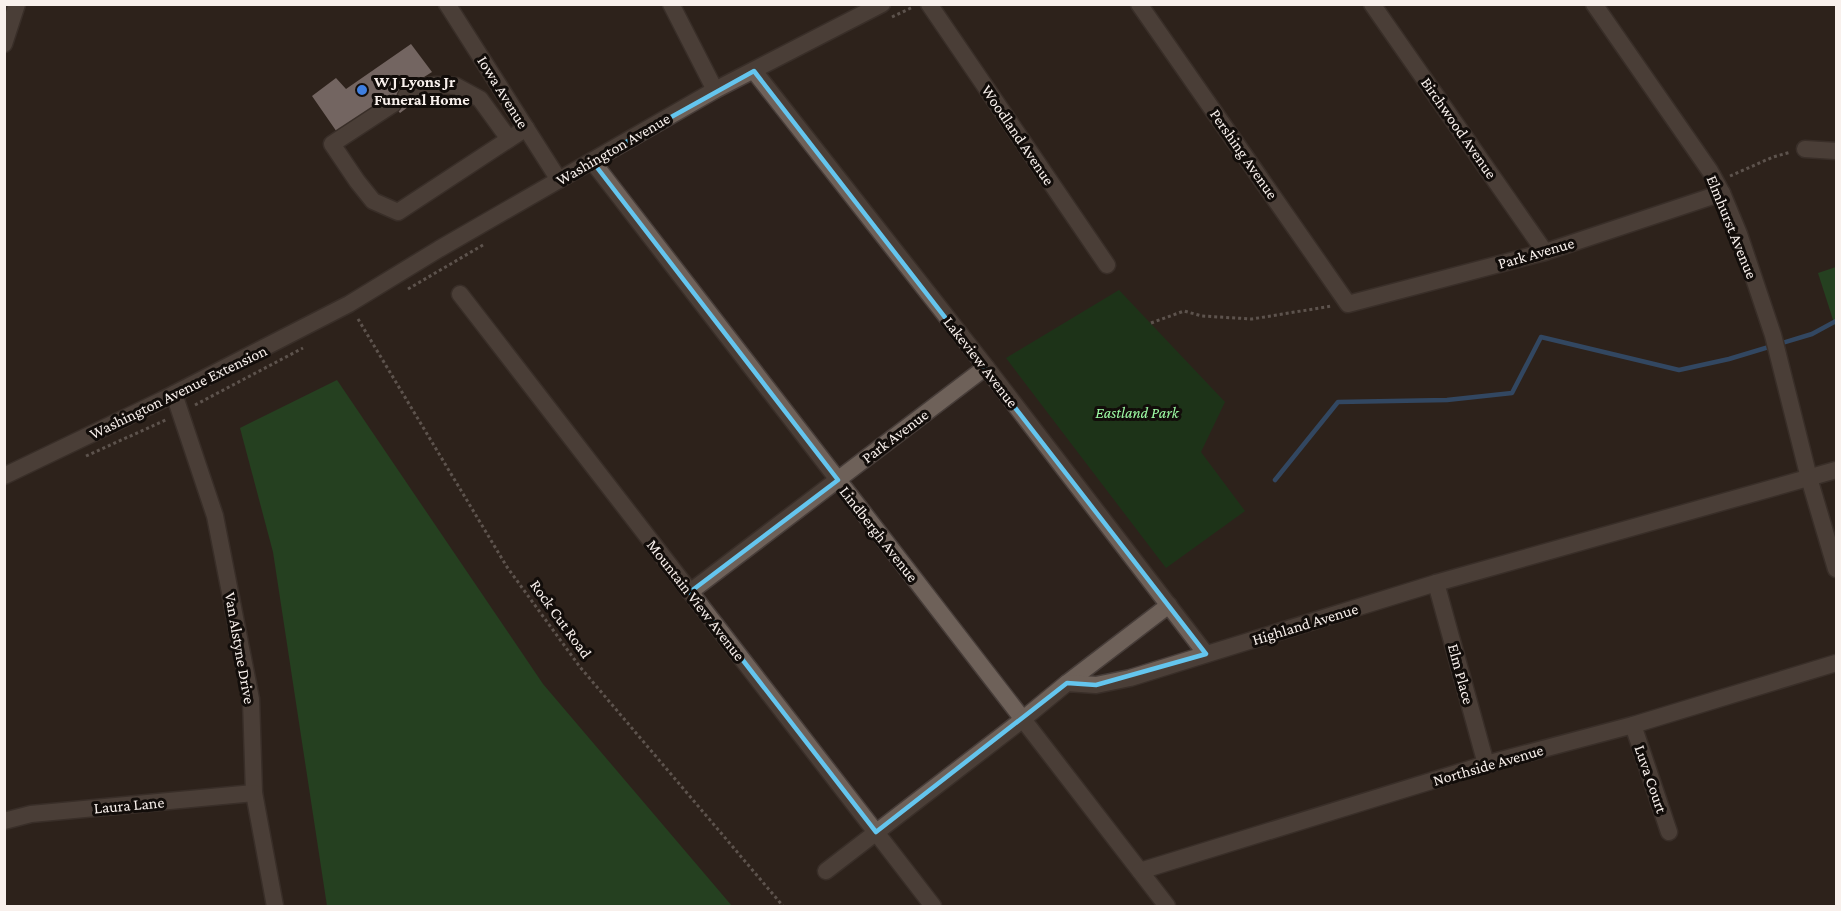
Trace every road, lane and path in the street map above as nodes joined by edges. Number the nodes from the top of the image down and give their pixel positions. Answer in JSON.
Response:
{"nodes":[{"id":1,"x":16,"y":4,"type":"edge"},
{"id":2,"x":447,"y":4,"type":"edge"},
{"id":3,"x":671,"y":4,"type":"edge"},
{"id":4,"x":929,"y":4,"type":"edge"},
{"id":5,"x":1139,"y":4,"type":"edge"},
{"id":6,"x":1372,"y":4,"type":"edge"},
{"id":7,"x":1594,"y":4,"type":"edge"},
{"id":8,"x":880,"y":5,"type":"edge"},
{"id":9,"x":4,"y":44,"type":"edge"},
{"id":10,"x":754,"y":70,"type":"junction"},
{"id":11,"x":716,"y":90,"type":"junction"},
{"id":12,"x":526,"y":128,"type":"junction"},
{"id":13,"x":509,"y":139,"type":"junction"},
{"id":14,"x":1805,"y":149,"type":"joint"},
{"id":15,"x":1836,"y":151,"type":"edge"},
{"id":16,"x":592,"y":161,"type":"junction"},
{"id":17,"x":559,"y":180,"type":"junction"},
{"id":18,"x":1719,"y":188,"type":"junction"},
{"id":19,"x":490,"y":240,"type":"dead end"},
{"id":20,"x":1545,"y":252,"type":"junction"},
{"id":21,"x":1107,"y":265,"type":"dead end"},
{"id":22,"x":460,"y":294,"type":"dead end"},
{"id":23,"x":399,"y":295,"type":"dead end"},
{"id":24,"x":1348,"y":304,"type":"junction"},
{"id":25,"x":354,"y":312,"type":"junction"},
{"id":26,"x":1151,"y":323,"type":"dead end"},
{"id":27,"x":986,"y":367,"type":"junction"},
{"id":28,"x":174,"y":394,"type":"junction"},
{"id":29,"x":1836,"y":470,"type":"edge"},
{"id":30,"x":4,"y":476,"type":"edge"},
{"id":31,"x":1809,"y":478,"type":"junction"},
{"id":32,"x":838,"y":480,"type":"junction"},
{"id":33,"x":1836,"y":569,"type":"edge"},
{"id":34,"x":1436,"y":583,"type":"junction"},
{"id":35,"x":690,"y":592,"type":"junction"},
{"id":36,"x":1169,"y":605,"type":"junction"},
{"id":37,"x":1206,"y":654,"type":"junction"},
{"id":38,"x":1836,"y":663,"type":"edge"},
{"id":39,"x":1067,"y":683,"type":"junction"},
{"id":40,"x":1022,"y":720,"type":"junction"},
{"id":41,"x":1633,"y":725,"type":"junction"},
{"id":42,"x":1486,"y":764,"type":"junction"},
{"id":43,"x":254,"y":793,"type":"junction"},
{"id":44,"x":4,"y":821,"type":"edge"},
{"id":45,"x":876,"y":832,"type":"junction"},
{"id":46,"x":1669,"y":832,"type":"dead end"},
{"id":47,"x":826,"y":871,"type":"dead end"},
{"id":48,"x":1140,"y":871,"type":"junction"},
{"id":49,"x":275,"y":906,"type":"edge"},
{"id":50,"x":783,"y":906,"type":"edge"},
{"id":51,"x":933,"y":906,"type":"edge"},
{"id":52,"x":1167,"y":906,"type":"edge"}],
"edges":[{"from":1,"to":9,"type":"street"},
{"from":2,"to":12,"type":"street","name":"Iowa Avenue"},
{"from":3,"to":11,"type":"street"},
{"from":4,"to":21,"type":"street","name":"Woodland Avenue"},
{"from":5,"to":24,"type":"street","name":"Pershing Avenue"},
{"from":6,"to":20,"type":"street","name":"Birchwood Avenue"},
{"from":7,"to":18,"type":"street","name":"Elmhurst Avenue"},
{"from":8,"to":10,"type":"street","name":"Washington Avenue"},
{"from":10,"to":11,"type":"street","name":"Washington Avenue"},
{"from":10,"to":27,"type":"street","name":"Lakeview Avenue"},
{"from":11,"to":16,"type":"street","name":"Washington Avenue"},
{"from":12,"to":13,"type":"street"},
{"from":12,"to":17,"type":"street","name":"Iowa Avenue"},
{"from":13,"to":13,"type":"street"},
{"from":14,"to":15,"type":"street"},
{"from":14,"to":18,"type":"path"},
{"from":16,"to":17,"type":"street","name":"Washington Avenue"},
{"from":16,"to":32,"type":"street","name":"Lindbergh Avenue"},
{"from":17,"to":25,"type":"street","name":"Washington Avenue"},
{"from":18,"to":20,"type":"street","name":"Park Avenue"},
{"from":18,"to":31,"type":"street","name":"Elmhurst Avenue"},
{"from":19,"to":23,"type":"path"},
{"from":20,"to":24,"type":"street","name":"Park Avenue"},
{"from":22,"to":35,"type":"street","name":"Mountain View Avenue"},
{"from":24,"to":26,"type":"path"},
{"from":25,"to":28,"type":"street","name":"Washington Avenue Extension"},
{"from":25,"to":50,"type":"path","name":"Rock Cut Road"},
{"from":27,"to":32,"type":"street","name":"Park Avenue"},
{"from":27,"to":36,"type":"street","name":"Lakeview Avenue"},
{"from":28,"to":30,"type":"street","name":"Washington Avenue Extension"},
{"from":28,"to":43,"type":"street","name":"Van Alstyne Drive"},
{"from":29,"to":31,"type":"street","name":"Highland Avenue"},
{"from":31,"to":33,"type":"street","name":"Elmhurst Avenue"},
{"from":31,"to":34,"type":"street","name":"Highland Avenue"},
{"from":32,"to":35,"type":"street","name":"Park Avenue"},
{"from":32,"to":40,"type":"street","name":"Lindbergh Avenue"},
{"from":34,"to":37,"type":"street","name":"Highland Avenue"},
{"from":34,"to":42,"type":"street","name":"Elm Place"},
{"from":35,"to":45,"type":"street","name":"Mountain View Avenue"},
{"from":36,"to":37,"type":"street","name":"Lakeview Avenue"},
{"from":36,"to":39,"type":"street"},
{"from":37,"to":39,"type":"street","name":"Highland Avenue"},
{"from":38,"to":41,"type":"street","name":"Northside Avenue"},
{"from":39,"to":40,"type":"street"},
{"from":40,"to":45,"type":"street"},
{"from":40,"to":48,"type":"street","name":"Lindbergh Avenue"},
{"from":41,"to":42,"type":"street","name":"Northside Avenue"},
{"from":41,"to":46,"type":"street","name":"Luva Court"},
{"from":42,"to":48,"type":"street","name":"Northside Avenue"},
{"from":43,"to":44,"type":"street","name":"Laura Lane"},
{"from":43,"to":49,"type":"street","name":"Van Alstyne Drive"},
{"from":45,"to":47,"type":"street"},
{"from":45,"to":51,"type":"street","name":"Mountain View Avenue"},
{"from":48,"to":52,"type":"street","name":"Lindbergh Avenue"}]}
